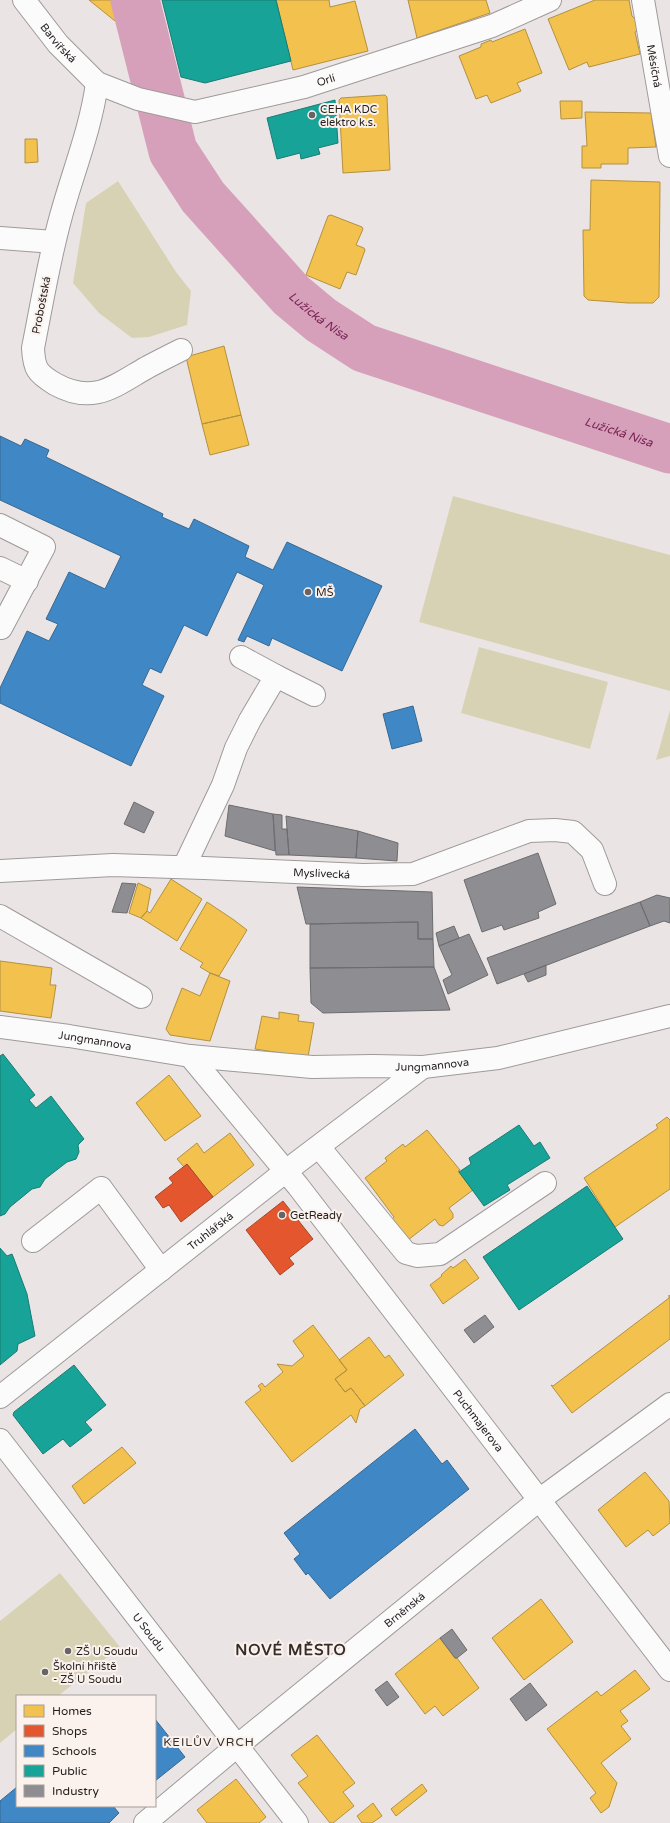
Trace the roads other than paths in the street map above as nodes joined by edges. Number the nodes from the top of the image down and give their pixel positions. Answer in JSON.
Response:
{"nodes":[{"id":1,"x":24,"y":0,"type":"edge"},
{"id":2,"x":550,"y":0,"type":"edge"},
{"id":3,"x":643,"y":0,"type":"edge"},
{"id":4,"x":97,"y":83,"type":"junction"},
{"id":5,"x":670,"y":156,"type":"edge"},
{"id":6,"x":0,"y":238,"type":"edge"},
{"id":7,"x":54,"y":242,"type":"junction"},
{"id":8,"x":181,"y":350,"type":"dead end"},
{"id":9,"x":0,"y":525,"type":"edge"},
{"id":10,"x":0,"y":568,"type":"edge"},
{"id":11,"x":28,"y":581,"type":"junction"},
{"id":12,"x":0,"y":627,"type":"edge"},
{"id":13,"x":240,"y":657,"type":"dead end"},
{"id":14,"x":276,"y":676,"type":"junction"},
{"id":15,"x":314,"y":695,"type":"dead end"},
{"id":16,"x":184,"y":867,"type":"junction"},
{"id":17,"x":0,"y":871,"type":"edge"},
{"id":18,"x":605,"y":884,"type":"dead end"},
{"id":19,"x":0,"y":916,"type":"edge"},
{"id":20,"x":141,"y":997,"type":"dead end"},
{"id":21,"x":670,"y":1016,"type":"edge"},
{"id":22,"x":0,"y":1027,"type":"edge"},
{"id":23,"x":190,"y":1056,"type":"junction"},
{"id":24,"x":423,"y":1067,"type":"junction"},
{"id":25,"x":318,"y":1147,"type":"junction"},
{"id":26,"x":286,"y":1171,"type":"junction"},
{"id":27,"x":545,"y":1183,"type":"dead end"},
{"id":28,"x":32,"y":1241,"type":"dead end"},
{"id":29,"x":161,"y":1270,"type":"junction"},
{"id":30,"x":0,"y":1397,"type":"edge"},
{"id":31,"x":670,"y":1404,"type":"edge"},
{"id":32,"x":0,"y":1440,"type":"edge"},
{"id":33,"x":539,"y":1500,"type":"junction"},
{"id":34,"x":670,"y":1670,"type":"edge"},
{"id":35,"x":237,"y":1746,"type":"junction"},
{"id":36,"x":145,"y":1823,"type":"edge"},
{"id":37,"x":297,"y":1823,"type":"edge"}],
"edges":[{"from":1,"to":4,"type":"street","name":"Barvířská"},
{"from":2,"to":4,"type":"street","name":"Orlí"},
{"from":3,"to":5,"type":"street","name":"Měsíčná"},
{"from":4,"to":7,"type":"street","name":"Proboštská"},
{"from":6,"to":7,"type":"street"},
{"from":7,"to":8,"type":"street","name":"Proboštská"},
{"from":9,"to":11,"type":"street"},
{"from":10,"to":11,"type":"street"},
{"from":11,"to":12,"type":"street"},
{"from":13,"to":14,"type":"street"},
{"from":14,"to":15,"type":"street"},
{"from":14,"to":16,"type":"street"},
{"from":16,"to":17,"type":"street","name":"Myslivecká"},
{"from":16,"to":18,"type":"street","name":"Myslivecká"},
{"from":19,"to":20,"type":"street"},
{"from":21,"to":24,"type":"street","name":"Jungmannova"},
{"from":22,"to":23,"type":"street","name":"Jungmannova"},
{"from":23,"to":24,"type":"street","name":"Jungmannova"},
{"from":23,"to":26,"type":"street"},
{"from":24,"to":25,"type":"street","name":"Truhlářská"},
{"from":25,"to":26,"type":"street","name":"Truhlářská"},
{"from":25,"to":27,"type":"street"},
{"from":26,"to":29,"type":"street","name":"Truhlářská"},
{"from":26,"to":33,"type":"street","name":"Puchmajerova"},
{"from":28,"to":29,"type":"street"},
{"from":29,"to":30,"type":"street","name":"Truhlářská"},
{"from":31,"to":33,"type":"street","name":"Brněnská"},
{"from":32,"to":35,"type":"street","name":"U Soudu"},
{"from":33,"to":34,"type":"street","name":"Puchmajerova"},
{"from":33,"to":35,"type":"street","name":"Brněnská"},
{"from":35,"to":36,"type":"street","name":"Brněnská"},
{"from":35,"to":37,"type":"street","name":"U Soudu"}]}
